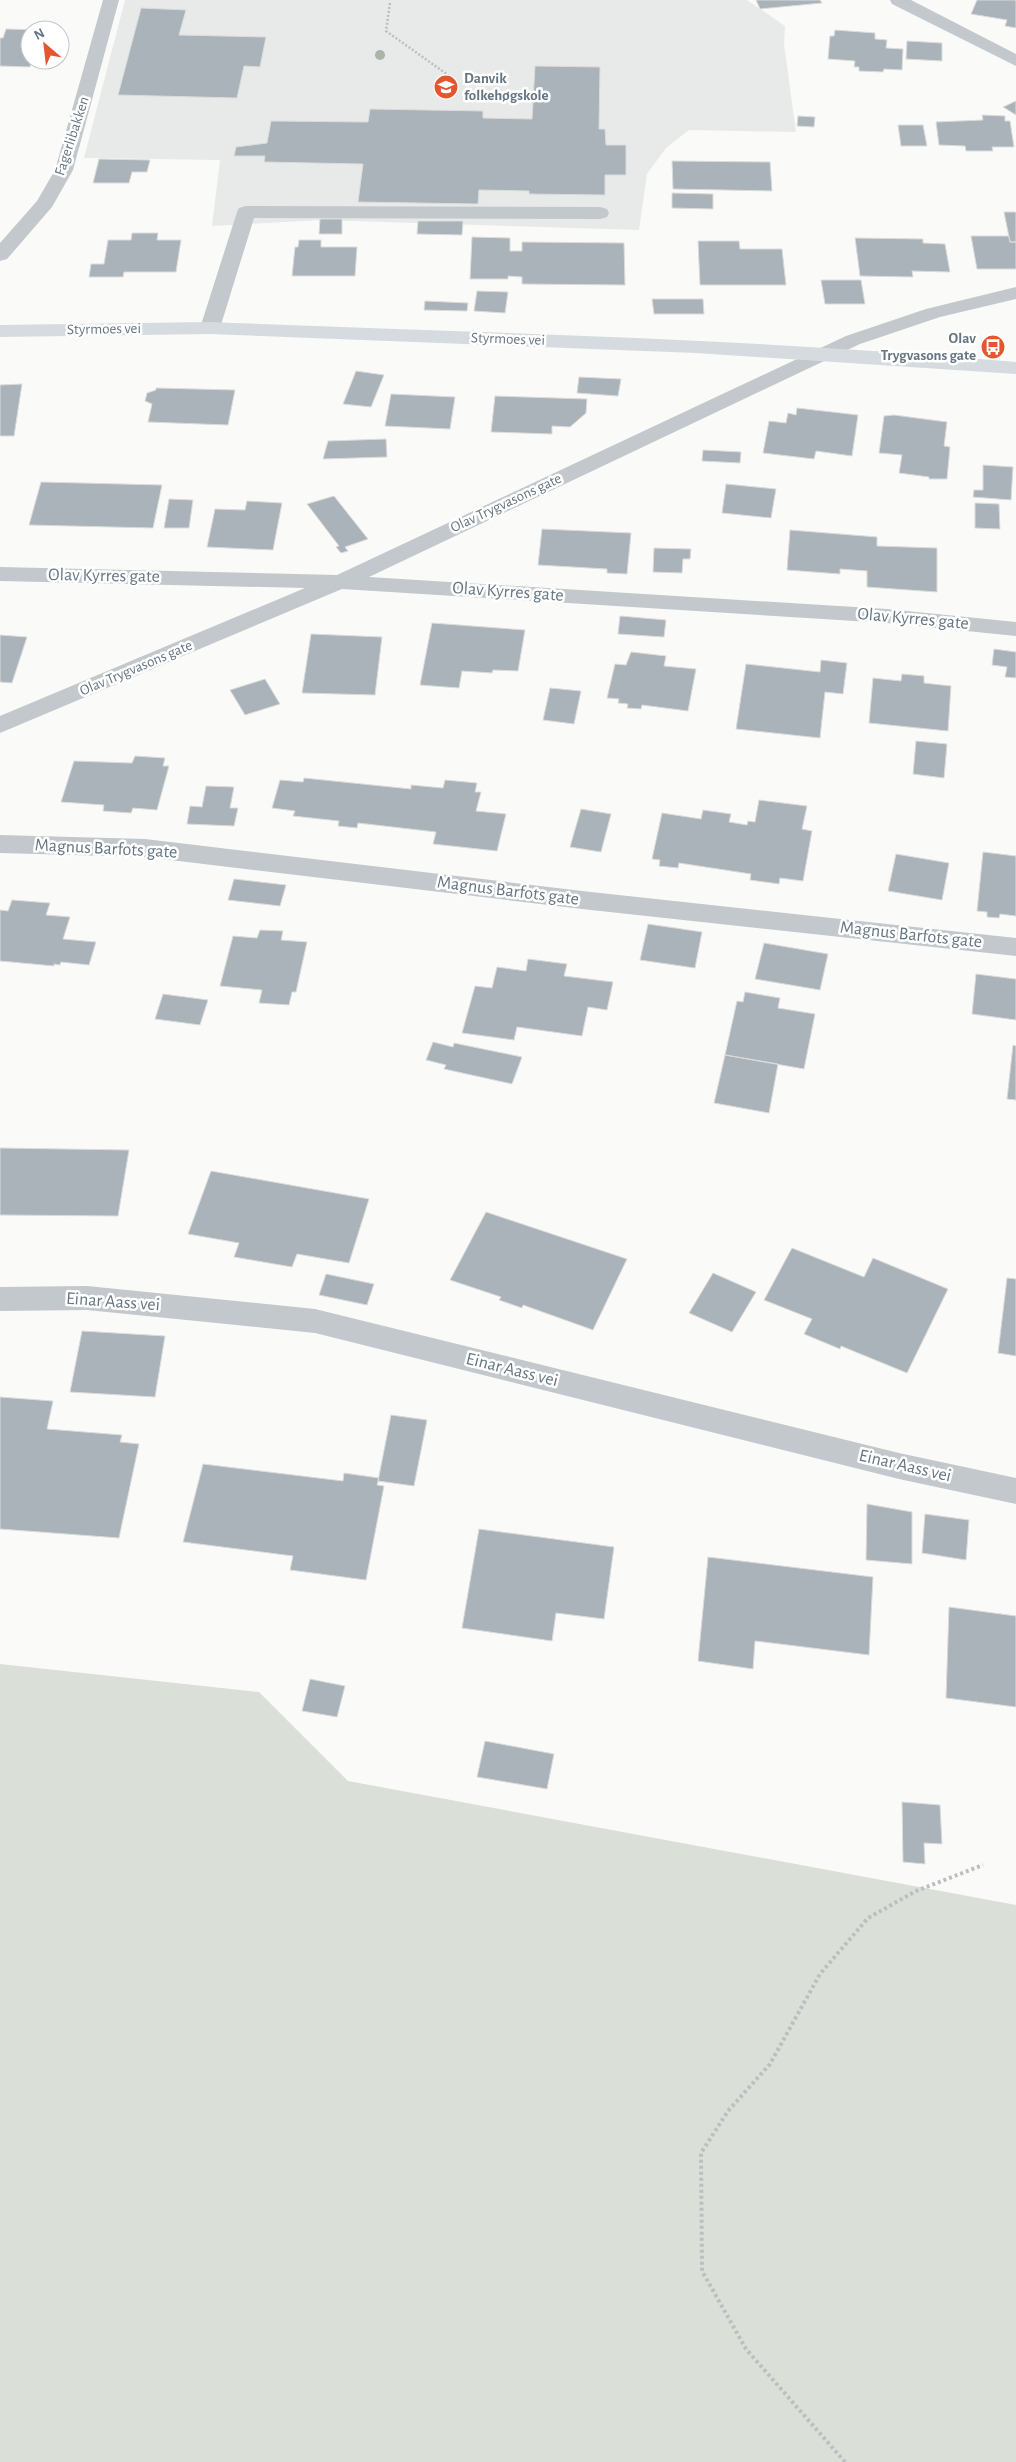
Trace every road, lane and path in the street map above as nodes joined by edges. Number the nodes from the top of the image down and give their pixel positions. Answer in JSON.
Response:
{"nodes":[{"id":1,"x":111,"y":0,"type":"edge"},
{"id":2,"x":898,"y":0,"type":"edge"},
{"id":3,"x":390,"y":4,"type":"dead end"},
{"id":4,"x":1016,"y":61,"type":"edge"},
{"id":5,"x":448,"y":87,"type":"dead end"},
{"id":6,"x":600,"y":213,"type":"dead end"},
{"id":7,"x":0,"y":255,"type":"edge"},
{"id":8,"x":1016,"y":293,"type":"edge"},
{"id":9,"x":210,"y":328,"type":"junction"},
{"id":10,"x":0,"y":331,"type":"edge"},
{"id":11,"x":820,"y":355,"type":"junction"},
{"id":12,"x":1016,"y":368,"type":"edge"},
{"id":13,"x":0,"y":574,"type":"edge"},
{"id":14,"x":340,"y":582,"type":"junction"},
{"id":15,"x":1016,"y":629,"type":"edge"},
{"id":16,"x":0,"y":725,"type":"edge"},
{"id":17,"x":0,"y":844,"type":"edge"},
{"id":18,"x":1016,"y":947,"type":"edge"},
{"id":19,"x":0,"y":1299,"type":"edge"},
{"id":20,"x":1016,"y":1490,"type":"edge"},
{"id":21,"x":983,"y":1864,"type":"dead end"},
{"id":22,"x":845,"y":2462,"type":"edge"}],
"edges":[{"from":1,"to":7,"type":"street","name":"Fagerlibakken"},
{"from":2,"to":4,"type":"street"},
{"from":3,"to":5,"type":"path"},
{"from":6,"to":9,"type":"street"},
{"from":8,"to":11,"type":"street","name":"Olav Trygvasons gate"},
{"from":9,"to":10,"type":"main road","name":"Styrmoes vei"},
{"from":9,"to":11,"type":"main road","name":"Styrmoes vei"},
{"from":11,"to":12,"type":"main road","name":"Styrmoes vei"},
{"from":11,"to":14,"type":"street","name":"Olav Trygvasons gate"},
{"from":13,"to":14,"type":"street","name":"Olav Kyrres gate"},
{"from":14,"to":15,"type":"street","name":"Olav Kyrres gate"},
{"from":14,"to":16,"type":"street","name":"Olav Trygvasons gate"},
{"from":17,"to":18,"type":"street","name":"Magnus Barfots gate"},
{"from":19,"to":20,"type":"street","name":"Einar Aass vei"},
{"from":21,"to":22,"type":"path"}]}
